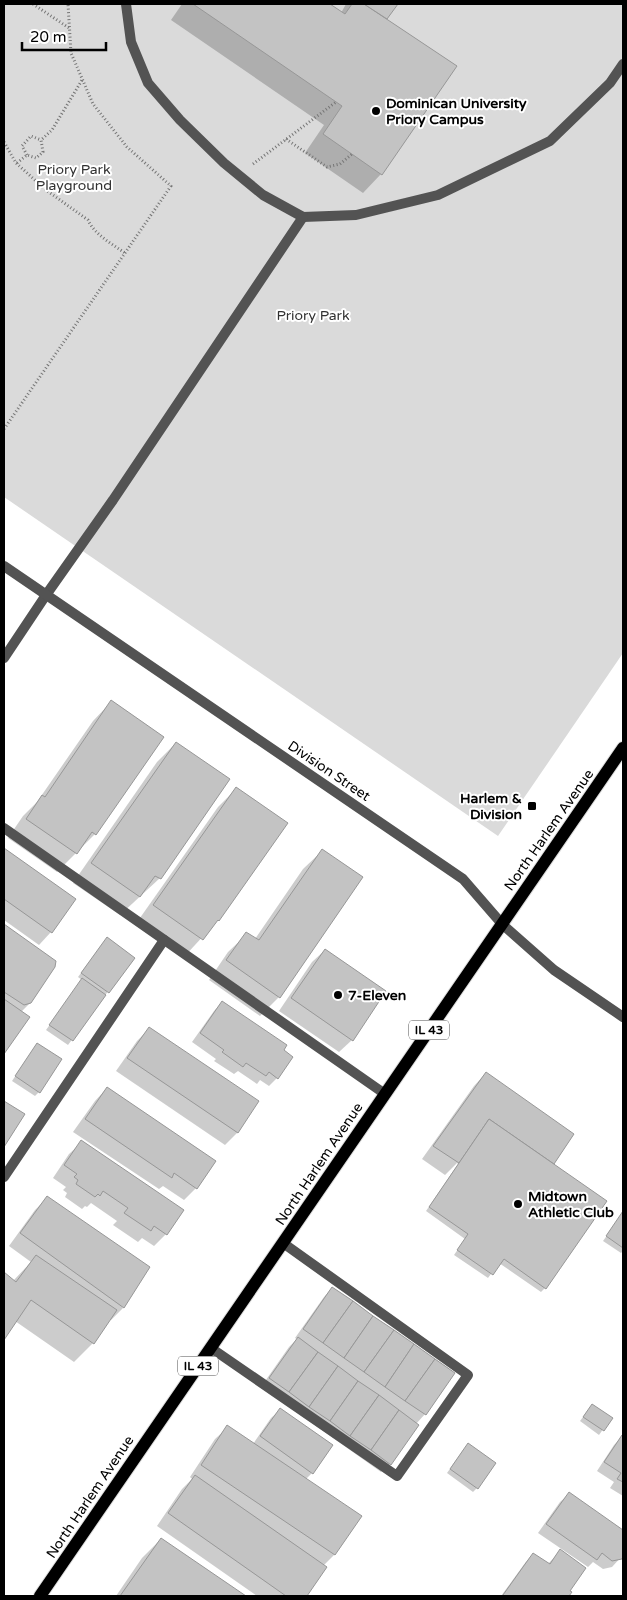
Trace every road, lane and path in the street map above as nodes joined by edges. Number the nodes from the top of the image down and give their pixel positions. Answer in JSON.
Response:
{"nodes":[{"id":1,"x":33,"y":4,"type":"edge"},
{"id":2,"x":68,"y":4,"type":"edge"},
{"id":3,"x":126,"y":4,"type":"edge"},
{"id":4,"x":70,"y":28,"type":"junction"},
{"id":5,"x":623,"y":64,"type":"edge"},
{"id":6,"x":83,"y":80,"type":"junction"},
{"id":7,"x":336,"y":102,"type":"dead end"},
{"id":8,"x":286,"y":139,"type":"junction"},
{"id":9,"x":41,"y":140,"type":"junction"},
{"id":10,"x":4,"y":142,"type":"edge"},
{"id":11,"x":352,"y":154,"type":"dead end"},
{"id":12,"x":27,"y":155,"type":"junction"},
{"id":13,"x":16,"y":163,"type":"junction"},
{"id":14,"x":239,"y":175,"type":"junction"},
{"id":15,"x":303,"y":217,"type":"junction"},
{"id":16,"x":125,"y":253,"type":"junction"},
{"id":17,"x":4,"y":429,"type":"edge"},
{"id":18,"x":4,"y":566,"type":"edge"},
{"id":19,"x":46,"y":595,"type":"junction"},
{"id":20,"x":4,"y":658,"type":"edge"},
{"id":21,"x":623,"y":748,"type":"edge"},
{"id":22,"x":4,"y":828,"type":"edge"},
{"id":23,"x":502,"y":924,"type":"junction"},
{"id":24,"x":164,"y":940,"type":"junction"},
{"id":25,"x":623,"y":1017,"type":"edge"},
{"id":26,"x":386,"y":1094,"type":"junction"},
{"id":27,"x":4,"y":1177,"type":"edge"},
{"id":28,"x":283,"y":1244,"type":"junction"},
{"id":29,"x":211,"y":1348,"type":"junction"},
{"id":30,"x":40,"y":1596,"type":"edge"}],
"edges":[{"from":1,"to":4,"type":"path"},
{"from":2,"to":4,"type":"path"},
{"from":3,"to":14,"type":"street"},
{"from":4,"to":6,"type":"path"},
{"from":5,"to":15,"type":"street"},
{"from":6,"to":9,"type":"path"},
{"from":6,"to":16,"type":"path"},
{"from":7,"to":8,"type":"path"},
{"from":8,"to":11,"type":"path"},
{"from":8,"to":14,"type":"path"},
{"from":9,"to":12,"type":"path"},
{"from":9,"to":12,"type":"path"},
{"from":10,"to":13,"type":"path"},
{"from":12,"to":13,"type":"path"},
{"from":13,"to":16,"type":"path"},
{"from":14,"to":15,"type":"street"},
{"from":15,"to":19,"type":"street"},
{"from":16,"to":17,"type":"path"},
{"from":18,"to":19,"type":"street","name":"Division Street"},
{"from":19,"to":20,"type":"street"},
{"from":19,"to":23,"type":"street","name":"Division Street"},
{"from":21,"to":23,"type":"main road","name":"North Harlem Avenue","number":"IL 43"},
{"from":22,"to":24,"type":"street"},
{"from":23,"to":25,"type":"street","name":"Division Street"},
{"from":23,"to":26,"type":"main road","name":"North Harlem Avenue","number":"IL 43"},
{"from":24,"to":26,"type":"street"},
{"from":24,"to":27,"type":"street"},
{"from":26,"to":28,"type":"main road","name":"North Harlem Avenue","number":"IL 43"},
{"from":28,"to":29,"type":"main road","name":"North Harlem Avenue","number":"IL 43"},
{"from":28,"to":29,"type":"street"},
{"from":29,"to":30,"type":"main road","name":"North Harlem Avenue","number":"IL 43"}]}
